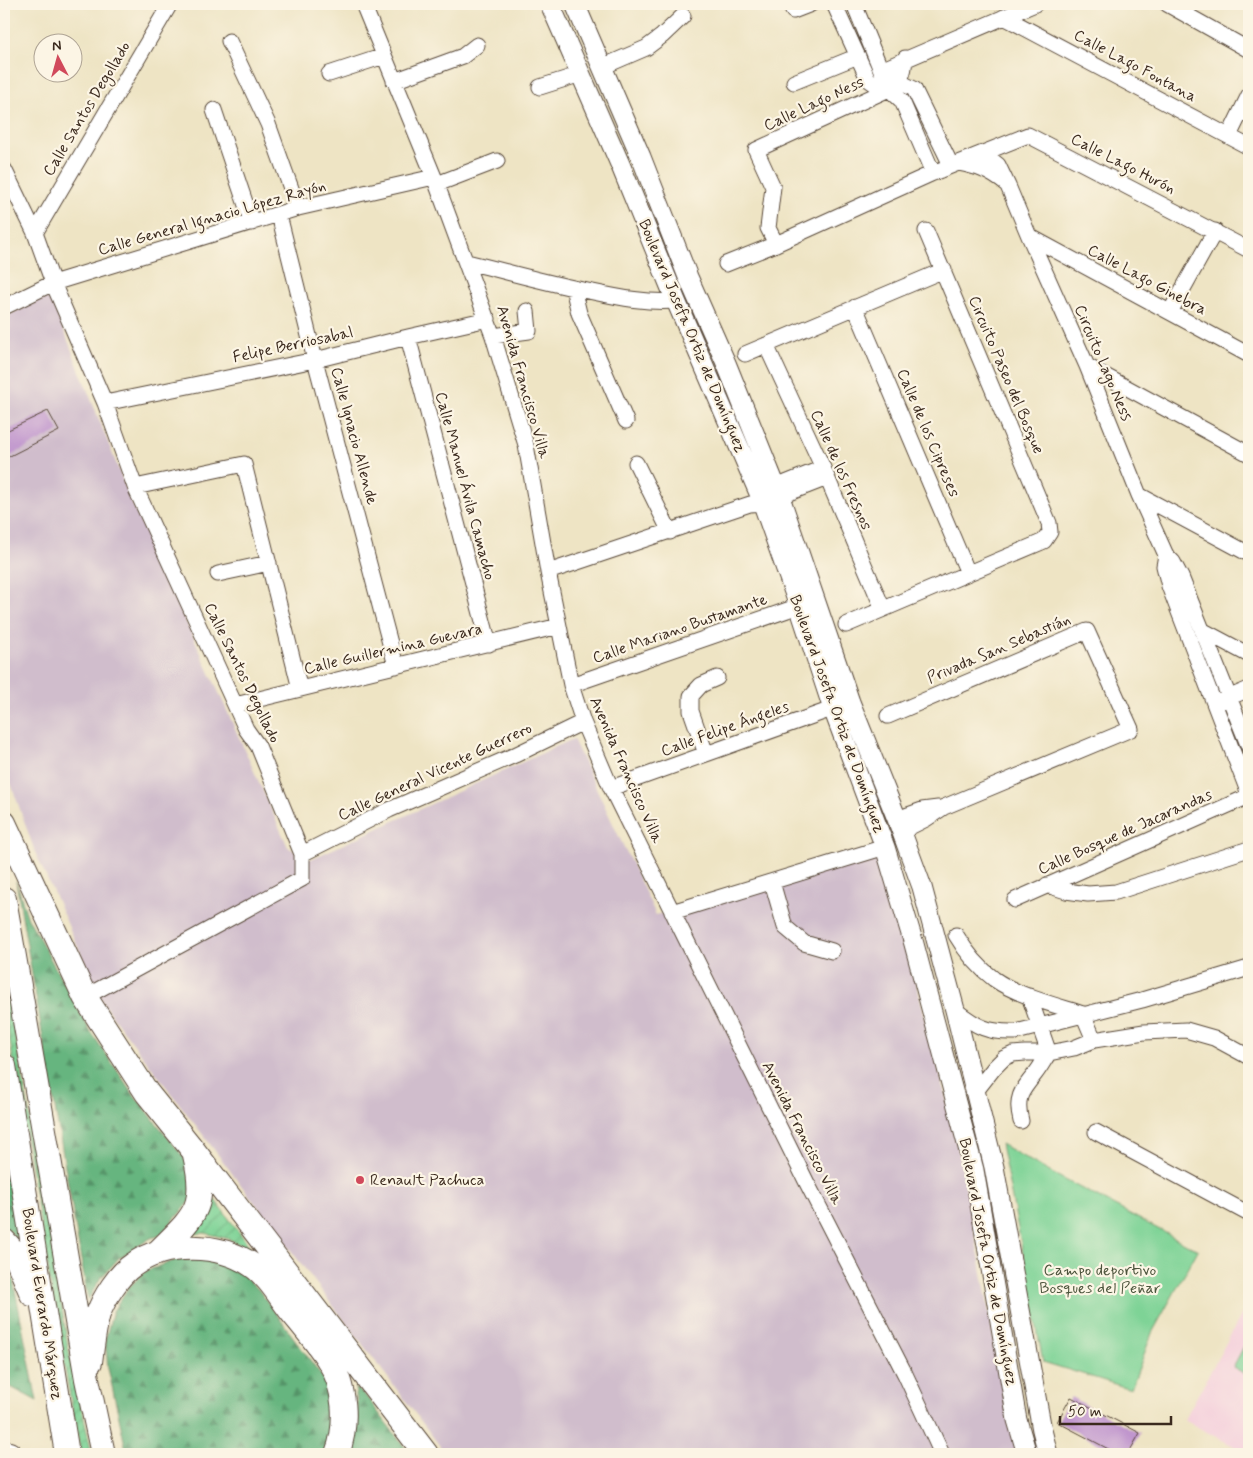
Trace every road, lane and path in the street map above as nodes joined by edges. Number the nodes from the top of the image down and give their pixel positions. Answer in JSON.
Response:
{"nodes":[{"id":1,"x":170,"y":4,"type":"edge"},
{"id":2,"x":363,"y":4,"type":"edge"},
{"id":3,"x":550,"y":4,"type":"edge"},
{"id":4,"x":575,"y":4,"type":"edge"},
{"id":5,"x":811,"y":4,"type":"edge"},
{"id":6,"x":834,"y":4,"type":"edge"},
{"id":7,"x":854,"y":4,"type":"edge"},
{"id":8,"x":1035,"y":4,"type":"edge"},
{"id":9,"x":1167,"y":4,"type":"edge"},
{"id":10,"x":792,"y":8,"type":"edge"},
{"id":11,"x":683,"y":16,"type":"dead end"},
{"id":12,"x":1004,"y":17,"type":"junction"},
{"id":13,"x":228,"y":41,"type":"dead end"},
{"id":14,"x":477,"y":45,"type":"dead end"},
{"id":15,"x":1249,"y":50,"type":"edge"},
{"id":16,"x":384,"y":56,"type":"junction"},
{"id":17,"x":858,"y":56,"type":"junction"},
{"id":18,"x":905,"y":58,"type":"junction"},
{"id":19,"x":602,"y":68,"type":"junction"},
{"id":20,"x":881,"y":70,"type":"junction"},
{"id":21,"x":329,"y":74,"type":"dead end"},
{"id":22,"x":581,"y":74,"type":"junction"},
{"id":23,"x":394,"y":81,"type":"junction"},
{"id":24,"x":794,"y":82,"type":"dead end"},
{"id":25,"x":894,"y":85,"type":"junction"},
{"id":26,"x":540,"y":87,"type":"dead end"},
{"id":27,"x":1249,"y":95,"type":"edge"},
{"id":28,"x":214,"y":110,"type":"dead end"},
{"id":29,"x":1229,"y":136,"type":"junction"},
{"id":30,"x":1249,"y":147,"type":"edge"},
{"id":31,"x":978,"y":155,"type":"junction"},
{"id":32,"x":640,"y":157,"type":"junction"},
{"id":33,"x":497,"y":162,"type":"dead end"},
{"id":34,"x":620,"y":164,"type":"junction"},
{"id":35,"x":955,"y":164,"type":"junction"},
{"id":36,"x":4,"y":169,"type":"edge"},
{"id":37,"x":933,"y":173,"type":"junction"},
{"id":38,"x":436,"y":180,"type":"junction"},
{"id":39,"x":1008,"y":186,"type":"junction"},
{"id":40,"x":298,"y":208,"type":"junction"},
{"id":41,"x":279,"y":215,"type":"junction"},
{"id":42,"x":252,"y":222,"type":"junction"},
{"id":43,"x":926,"y":231,"type":"dead end"},
{"id":44,"x":1215,"y":231,"type":"junction"},
{"id":45,"x":34,"y":233,"type":"junction"},
{"id":46,"x":1029,"y":236,"type":"junction"},
{"id":47,"x":776,"y":244,"type":"junction"},
{"id":48,"x":1249,"y":250,"type":"edge"},
{"id":49,"x":467,"y":262,"type":"junction"},
{"id":50,"x":726,"y":264,"type":"dead end"},
{"id":51,"x":944,"y":270,"type":"junction"},
{"id":52,"x":53,"y":283,"type":"junction"},
{"id":53,"x":573,"y":288,"type":"junction"},
{"id":54,"x":676,"y":301,"type":"junction"},
{"id":55,"x":4,"y":307,"type":"edge"},
{"id":56,"x":855,"y":307,"type":"junction"},
{"id":57,"x":527,"y":311,"type":"dead end"},
{"id":58,"x":1170,"y":312,"type":"junction"},
{"id":59,"x":488,"y":319,"type":"junction"},
{"id":60,"x":493,"y":336,"type":"junction"},
{"id":61,"x":408,"y":337,"type":"junction"},
{"id":62,"x":766,"y":345,"type":"junction"},
{"id":63,"x":745,"y":354,"type":"dead end"},
{"id":64,"x":1249,"y":355,"type":"edge"},
{"id":65,"x":315,"y":360,"type":"junction"},
{"id":66,"x":1087,"y":366,"type":"junction"},
{"id":67,"x":105,"y":403,"type":"junction"},
{"id":68,"x":626,"y":421,"type":"dead end"},
{"id":69,"x":1249,"y":454,"type":"edge"},
{"id":70,"x":636,"y":463,"type":"dead end"},
{"id":71,"x":825,"y":473,"type":"junction"},
{"id":72,"x":136,"y":487,"type":"junction"},
{"id":73,"x":1139,"y":495,"type":"junction"},
{"id":74,"x":766,"y":497,"type":"junction"},
{"id":75,"x":670,"y":532,"type":"junction"},
{"id":76,"x":1248,"y":550,"type":"edge"},
{"id":77,"x":1166,"y":555,"type":"junction"},
{"id":78,"x":268,"y":563,"type":"junction"},
{"id":79,"x":548,"y":572,"type":"junction"},
{"id":80,"x":968,"y":573,"type":"junction"},
{"id":81,"x":218,"y":574,"type":"dead end"},
{"id":82,"x":799,"y":606,"type":"junction"},
{"id":83,"x":883,"y":609,"type":"junction"},
{"id":84,"x":846,"y":625,"type":"dead end"},
{"id":85,"x":559,"y":626,"type":"junction"},
{"id":86,"x":1202,"y":630,"type":"junction"},
{"id":87,"x":489,"y":644,"type":"junction"},
{"id":88,"x":1249,"y":655,"type":"edge"},
{"id":89,"x":396,"y":666,"type":"junction"},
{"id":90,"x":717,"y":678,"type":"dead end"},
{"id":91,"x":571,"y":685,"type":"junction"},
{"id":92,"x":300,"y":689,"type":"junction"},
{"id":93,"x":1249,"y":689,"type":"edge"},
{"id":94,"x":1230,"y":697,"type":"junction"},
{"id":95,"x":1214,"y":704,"type":"junction"},
{"id":96,"x":235,"y":705,"type":"junction"},
{"id":97,"x":842,"y":705,"type":"junction"},
{"id":98,"x":888,"y":716,"type":"dead end"},
{"id":99,"x":583,"y":722,"type":"junction"},
{"id":100,"x":1249,"y":747,"type":"edge"},
{"id":101,"x":706,"y":754,"type":"junction"},
{"id":102,"x":611,"y":788,"type":"junction"},
{"id":103,"x":886,"y":792,"type":"junction"},
{"id":104,"x":1249,"y":795,"type":"edge"},
{"id":105,"x":867,"y":800,"type":"junction"},
{"id":106,"x":4,"y":823,"type":"edge"},
{"id":107,"x":899,"y":825,"type":"junction"},
{"id":108,"x":885,"y":848,"type":"junction"},
{"id":109,"x":1249,"y":849,"type":"edge"},
{"id":110,"x":302,"y":854,"type":"junction"},
{"id":111,"x":772,"y":882,"type":"junction"},
{"id":112,"x":1047,"y":885,"type":"junction"},
{"id":113,"x":4,"y":899,"type":"edge"},
{"id":114,"x":1015,"y":900,"type":"dead end"},
{"id":115,"x":672,"y":912,"type":"junction"},
{"id":116,"x":956,"y":935,"type":"dead end"},
{"id":117,"x":936,"y":940,"type":"junction"},
{"id":118,"x":914,"y":944,"type":"junction"},
{"id":119,"x":832,"y":951,"type":"dead end"},
{"id":120,"x":1249,"y":968,"type":"edge"},
{"id":121,"x":1029,"y":996,"type":"junction"},
{"id":122,"x":85,"y":997,"type":"junction"},
{"id":123,"x":956,"y":1010,"type":"junction"},
{"id":124,"x":1083,"y":1014,"type":"junction"},
{"id":125,"x":1039,"y":1026,"type":"junction"},
{"id":126,"x":1094,"y":1040,"type":"junction"},
{"id":127,"x":1048,"y":1054,"type":"junction"},
{"id":128,"x":1249,"y":1057,"type":"edge"},
{"id":129,"x":4,"y":1066,"type":"edge"},
{"id":130,"x":976,"y":1091,"type":"junction"},
{"id":131,"x":1021,"y":1122,"type":"dead end"},
{"id":132,"x":1096,"y":1132,"type":"dead end"},
{"id":133,"x":193,"y":1150,"type":"junction"},
{"id":134,"x":1249,"y":1214,"type":"edge"},
{"id":135,"x":4,"y":1241,"type":"edge"},
{"id":136,"x":157,"y":1252,"type":"junction"},
{"id":137,"x":46,"y":1324,"type":"junction"},
{"id":138,"x":1026,"y":1341,"type":"junction"},
{"id":139,"x":1005,"y":1344,"type":"junction"},
{"id":140,"x":87,"y":1379,"type":"junction"},
{"id":141,"x":1046,"y":1447,"type":"edge"},
{"id":142,"x":1026,"y":1450,"type":"edge"},
{"id":143,"x":4,"y":1452,"type":"edge"},
{"id":144,"x":9,"y":1454,"type":"edge"},
{"id":145,"x":67,"y":1454,"type":"edge"},
{"id":146,"x":103,"y":1454,"type":"edge"},
{"id":147,"x":337,"y":1454,"type":"edge"},
{"id":148,"x":426,"y":1454,"type":"edge"},
{"id":149,"x":942,"y":1454,"type":"edge"}],
"edges":[{"from":1,"to":45,"type":"street","name":"Calle Santos Degollado"},
{"from":2,"to":16,"type":"street","name":"Avenida Francisco Villa"},
{"from":3,"to":22,"type":"street","name":"Boulevard Josefa Ortiz de Domínguez"},
{"from":4,"to":19,"type":"street","name":"Boulevard Josefa Ortiz de Domínguez"},
{"from":5,"to":10,"type":"street"},
{"from":6,"to":17,"type":"street"},
{"from":7,"to":20,"type":"street"},
{"from":8,"to":12,"type":"street"},
{"from":9,"to":15,"type":"street"},
{"from":11,"to":19,"type":"street"},
{"from":12,"to":18,"type":"street"},
{"from":12,"to":29,"type":"street","name":"Calle Lago Fontana"},
{"from":13,"to":40,"type":"street"},
{"from":14,"to":23,"type":"street"},
{"from":16,"to":21,"type":"street"},
{"from":16,"to":23,"type":"street","name":"Avenida Francisco Villa"},
{"from":17,"to":24,"type":"street"},
{"from":17,"to":25,"type":"street"},
{"from":18,"to":20,"type":"street"},
{"from":18,"to":25,"type":"street"},
{"from":19,"to":32,"type":"street","name":"Boulevard Josefa Ortiz de Domínguez"},
{"from":20,"to":25,"type":"street"},
{"from":22,"to":26,"type":"street"},
{"from":22,"to":34,"type":"street","name":"Boulevard Josefa Ortiz de Domínguez"},
{"from":23,"to":38,"type":"street","name":"Avenida Francisco Villa"},
{"from":25,"to":35,"type":"street"},
{"from":25,"to":37,"type":"street"},
{"from":25,"to":47,"type":"street","name":"Calle Lago Ness"},
{"from":27,"to":29,"type":"street"},
{"from":28,"to":42,"type":"street"},
{"from":29,"to":30,"type":"street","name":"Calle Lago Fontana"},
{"from":31,"to":35,"type":"street","name":"Calle Lago Hurón"},
{"from":31,"to":39,"type":"street","name":"Circuito Lago Ness"},
{"from":31,"to":44,"type":"street","name":"Calle Lago Hurón"},
{"from":32,"to":34,"type":"street"},
{"from":32,"to":74,"type":"street","name":"Boulevard Josefa Ortiz de Domínguez"},
{"from":33,"to":38,"type":"street","name":"Calle General Ignacio López Rayón"},
{"from":34,"to":54,"type":"street","name":"Boulevard Josefa Ortiz de Domínguez"},
{"from":35,"to":37,"type":"street"},
{"from":35,"to":39,"type":"street"},
{"from":36,"to":45,"type":"street","name":"Calle Santos Degollado"},
{"from":37,"to":47,"type":"street"},
{"from":38,"to":40,"type":"street","name":"Calle General Ignacio López Rayón"},
{"from":38,"to":49,"type":"street","name":"Avenida Francisco Villa"},
{"from":39,"to":46,"type":"street","name":"Circuito Lago Ness"},
{"from":40,"to":41,"type":"street","name":"Calle General Ignacio López Rayón"},
{"from":41,"to":42,"type":"street","name":"Calle General Ignacio López Rayón"},
{"from":41,"to":65,"type":"street","name":"Calle Ignacio Allende"},
{"from":42,"to":52,"type":"street","name":"Calle General Ignacio López Rayón"},
{"from":43,"to":51,"type":"street","name":"Circuito Paseo del Bosque"},
{"from":44,"to":48,"type":"street","name":"Calle Lago Hurón"},
{"from":44,"to":58,"type":"street"},
{"from":45,"to":52,"type":"street","name":"Calle Santos Degollado"},
{"from":46,"to":58,"type":"street","name":"Calle Lago Ginebra"},
{"from":46,"to":66,"type":"street","name":"Circuito Lago Ness"},
{"from":47,"to":50,"type":"street"},
{"from":49,"to":53,"type":"street"},
{"from":49,"to":59,"type":"street","name":"Avenida Francisco Villa"},
{"from":51,"to":56,"type":"street"},
{"from":51,"to":80,"type":"street","name":"Circuito Paseo del Bosque"},
{"from":52,"to":55,"type":"street","name":"Calle General Ignacio López Rayón"},
{"from":52,"to":67,"type":"street","name":"Calle Santos Degollado"},
{"from":53,"to":54,"type":"street"},
{"from":53,"to":68,"type":"street"},
{"from":54,"to":74,"type":"street","name":"Boulevard Josefa Ortiz de Domínguez"},
{"from":56,"to":62,"type":"street"},
{"from":56,"to":80,"type":"street","name":"Calle de los Cipreses"},
{"from":57,"to":60,"type":"street"},
{"from":58,"to":64,"type":"street","name":"Calle Lago Ginebra"},
{"from":59,"to":60,"type":"street","name":"Avenida Francisco Villa"},
{"from":59,"to":61,"type":"street","name":"Felipe Berriosabal"},
{"from":60,"to":79,"type":"street","name":"Avenida Francisco Villa"},
{"from":61,"to":65,"type":"street","name":"Felipe Berriosabal"},
{"from":61,"to":87,"type":"street","name":"Calle Manuel Ávila Camacho"},
{"from":62,"to":63,"type":"street"},
{"from":62,"to":71,"type":"street","name":"Calle de los Fresnos"},
{"from":65,"to":67,"type":"street","name":"Felipe Berriosabal"},
{"from":65,"to":89,"type":"street","name":"Calle Ignacio Allende"},
{"from":66,"to":69,"type":"street"},
{"from":66,"to":73,"type":"street","name":"Circuito Lago Ness"},
{"from":67,"to":72,"type":"street","name":"Calle Santos Degollado"},
{"from":70,"to":75,"type":"street"},
{"from":71,"to":74,"type":"street"},
{"from":71,"to":83,"type":"street","name":"Calle de los Fresnos"},
{"from":72,"to":78,"type":"street"},
{"from":72,"to":96,"type":"street","name":"Calle Santos Degollado"},
{"from":73,"to":76,"type":"street"},
{"from":73,"to":77,"type":"street","name":"Circuito Lago Ness"},
{"from":74,"to":75,"type":"street"},
{"from":74,"to":82,"type":"street","name":"Boulevard Josefa Ortiz de Domínguez"},
{"from":74,"to":97,"type":"street","name":"Boulevard Josefa Ortiz de Domínguez"},
{"from":75,"to":79,"type":"street"},
{"from":77,"to":86,"type":"street","name":"Circuito Lago Ness"},
{"from":77,"to":95,"type":"street","name":"Circuito Lago Ness"},
{"from":78,"to":81,"type":"street"},
{"from":78,"to":92,"type":"street"},
{"from":79,"to":85,"type":"street","name":"Avenida Francisco Villa"},
{"from":80,"to":83,"type":"street"},
{"from":82,"to":91,"type":"street","name":"Calle Mariano Bustamante"},
{"from":82,"to":97,"type":"street","name":"Boulevard Josefa Ortiz de Domínguez"},
{"from":83,"to":84,"type":"street"},
{"from":85,"to":87,"type":"street","name":"Calle Guillermina Guevara"},
{"from":85,"to":91,"type":"street","name":"Avenida Francisco Villa"},
{"from":86,"to":88,"type":"street"},
{"from":86,"to":94,"type":"street","name":"Circuito Lago Ness"},
{"from":87,"to":89,"type":"street","name":"Calle Guillermina Guevara"},
{"from":89,"to":92,"type":"street","name":"Calle Guillermina Guevara"},
{"from":90,"to":101,"type":"street"},
{"from":91,"to":99,"type":"street","name":"Avenida Francisco Villa"},
{"from":92,"to":96,"type":"street","name":"Calle Guillermina Guevara"},
{"from":93,"to":94,"type":"street"},
{"from":94,"to":95,"type":"street"},
{"from":94,"to":100,"type":"street","name":"Circuito Lago Ness"},
{"from":95,"to":104,"type":"street","name":"Circuito Lago Ness"},
{"from":96,"to":110,"type":"street","name":"Calle Santos Degollado"},
{"from":97,"to":101,"type":"street","name":"Calle Felipe Ángeles"},
{"from":97,"to":103,"type":"street","name":"Boulevard Josefa Ortiz de Domínguez"},
{"from":97,"to":105,"type":"street","name":"Boulevard Josefa Ortiz de Domínguez"},
{"from":98,"to":107,"type":"street","name":"Privada San Sebastián"},
{"from":99,"to":102,"type":"street","name":"Avenida Francisco Villa"},
{"from":99,"to":110,"type":"street","name":"Calle General Vicente Guerrero"},
{"from":101,"to":102,"type":"street","name":"Calle Felipe Ángeles"},
{"from":102,"to":115,"type":"street","name":"Avenida Francisco Villa"},
{"from":103,"to":105,"type":"street"},
{"from":103,"to":107,"type":"street","name":"Boulevard Josefa Ortiz de Domínguez"},
{"from":104,"to":112,"type":"street","name":"Calle Bosque de Jacarandas"},
{"from":105,"to":108,"type":"street","name":"Boulevard Josefa Ortiz de Domínguez"},
{"from":106,"to":122,"type":"main road"},
{"from":107,"to":117,"type":"street","name":"Boulevard Josefa Ortiz de Domínguez"},
{"from":108,"to":111,"type":"street"},
{"from":108,"to":118,"type":"street","name":"Boulevard Josefa Ortiz de Domínguez"},
{"from":109,"to":112,"type":"street"},
{"from":110,"to":122,"type":"street","name":"Calle Santos Degollado"},
{"from":111,"to":115,"type":"street"},
{"from":111,"to":119,"type":"street"},
{"from":112,"to":114,"type":"street","name":"Calle Bosque de Jacarandas"},
{"from":113,"to":140,"type":"main road"},
{"from":115,"to":149,"type":"street","name":"Avenida Francisco Villa"},
{"from":116,"to":121,"type":"street"},
{"from":117,"to":118,"type":"street"},
{"from":117,"to":123,"type":"street","name":"Boulevard Josefa Ortiz de Domínguez"},
{"from":118,"to":139,"type":"street","name":"Boulevard Josefa Ortiz de Domínguez"},
{"from":120,"to":124,"type":"street"},
{"from":121,"to":124,"type":"street"},
{"from":121,"to":125,"type":"street"},
{"from":122,"to":133,"type":"main road"},
{"from":123,"to":125,"type":"street"},
{"from":123,"to":130,"type":"street","name":"Boulevard Josefa Ortiz de Domínguez"},
{"from":124,"to":125,"type":"street"},
{"from":124,"to":126,"type":"street"},
{"from":125,"to":127,"type":"street"},
{"from":126,"to":127,"type":"street"},
{"from":126,"to":128,"type":"street"},
{"from":127,"to":130,"type":"street"},
{"from":127,"to":131,"type":"street"},
{"from":129,"to":137,"type":"main road","name":"Boulevard Everardo Márquez"},
{"from":130,"to":138,"type":"street","name":"Boulevard Josefa Ortiz de Domínguez"},
{"from":132,"to":134,"type":"street"},
{"from":133,"to":136,"type":"main road"},
{"from":133,"to":148,"type":"main road"},
{"from":135,"to":137,"type":"main road"},
{"from":136,"to":140,"type":"main road"},
{"from":136,"to":147,"type":"main road"},
{"from":137,"to":145,"type":"main road","name":"Boulevard Everardo Márquez"},
{"from":138,"to":139,"type":"street"},
{"from":138,"to":141,"type":"street","name":"Boulevard Josefa Ortiz de Domínguez"},
{"from":139,"to":142,"type":"street","name":"Boulevard Josefa Ortiz de Domínguez"},
{"from":140,"to":146,"type":"main road"},
{"from":141,"to":142,"type":"street"},
{"from":143,"to":144,"type":"main road"}]}
